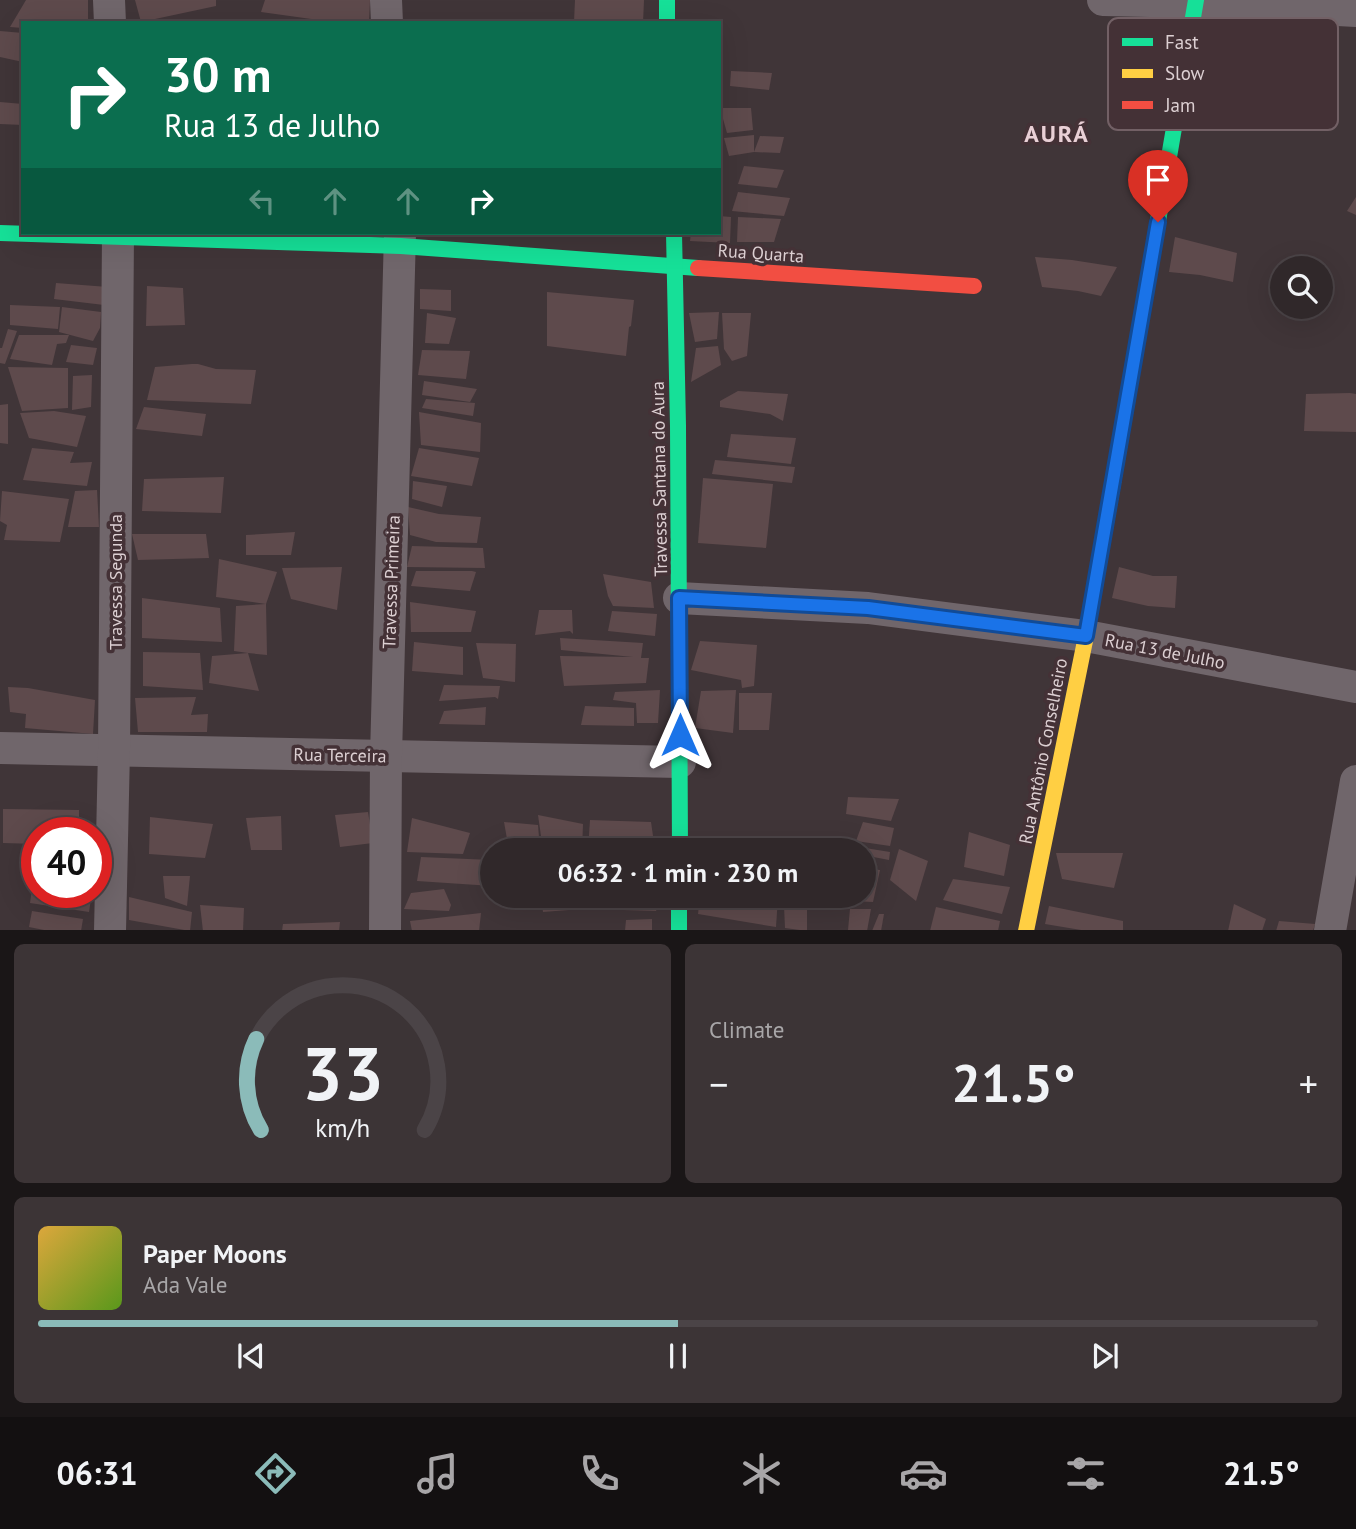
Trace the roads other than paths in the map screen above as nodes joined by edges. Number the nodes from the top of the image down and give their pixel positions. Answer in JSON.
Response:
{"nodes":[{"id":1,"x":109,"y":0,"type":"edge"},
{"id":2,"x":386,"y":0,"type":"edge"},
{"id":3,"x":667,"y":0,"type":"edge"},
{"id":4,"x":1103,"y":0,"type":"edge"},
{"id":5,"x":1196,"y":1,"type":"edge"},
{"id":6,"x":1356,"y":11,"type":"edge"},
{"id":7,"x":110,"y":21,"type":"edge"},
{"id":8,"x":387,"y":21,"type":"edge"},
{"id":9,"x":667,"y":21,"type":"edge"},
{"id":10,"x":1174,"y":130,"type":"edge"},
{"id":11,"x":0,"y":233,"type":"edge"},
{"id":12,"x":21,"y":233,"type":"edge"},
{"id":13,"x":118,"y":235,"type":"edge"},
{"id":14,"x":674,"y":235,"type":"edge"},
{"id":15,"x":400,"y":239,"type":"edge"},
{"id":16,"x":675,"y":267,"type":"junction"},
{"id":17,"x":974,"y":286,"type":"dead end"},
{"id":18,"x":679,"y":598,"type":"junction"},
{"id":19,"x":1086,"y":636,"type":"junction"},
{"id":20,"x":1356,"y":687,"type":"edge"},
{"id":21,"x":0,"y":748,"type":"edge"},
{"id":22,"x":114,"y":750,"type":"junction"},
{"id":23,"x":386,"y":756,"type":"junction"},
{"id":24,"x":680,"y":762,"type":"junction"},
{"id":25,"x":1356,"y":782,"type":"edge"},
{"id":26,"x":680,"y":838,"type":"edge"},
{"id":27,"x":680,"y":908,"type":"edge"},
{"id":28,"x":110,"y":930,"type":"edge"},
{"id":29,"x":385,"y":930,"type":"edge"},
{"id":30,"x":679,"y":930,"type":"edge"},
{"id":31,"x":1026,"y":930,"type":"edge"},
{"id":32,"x":1330,"y":930,"type":"edge"}],
"edges":[{"from":1,"to":7,"type":"street"},
{"from":2,"to":8,"type":"street"},
{"from":3,"to":9,"type":"street"},
{"from":4,"to":5,"type":"street"},
{"from":5,"to":6,"type":"street"},
{"from":10,"to":19,"type":"street","name":"Rua Antônio Conselheiro"},
{"from":11,"to":12,"type":"street","name":"Rua Quarta"},
{"from":13,"to":15,"type":"street","name":"Rua Quarta"},
{"from":13,"to":22,"type":"street","name":"Travessa Segunda"},
{"from":14,"to":16,"type":"street","name":"Travessa Santana do Aura"},
{"from":15,"to":16,"type":"street","name":"Rua Quarta"},
{"from":15,"to":23,"type":"street","name":"Travessa Primeira"},
{"from":16,"to":17,"type":"street","name":"Rua Quarta"},
{"from":16,"to":18,"type":"street","name":"Travessa Santana do Aura"},
{"from":18,"to":19,"type":"street","name":"Rua 13 de Julho"},
{"from":18,"to":24,"type":"street","name":"Travessa Santana do Aura"},
{"from":19,"to":20,"type":"street","name":"Rua 13 de Julho"},
{"from":19,"to":31,"type":"street","name":"Rua Antônio Conselheiro"},
{"from":21,"to":22,"type":"street","name":"Rua Terceira"},
{"from":22,"to":23,"type":"street","name":"Rua Terceira"},
{"from":22,"to":28,"type":"street","name":"Travessa Segunda"},
{"from":23,"to":24,"type":"street","name":"Rua Terceira"},
{"from":23,"to":29,"type":"street","name":"Travessa Primeira"},
{"from":24,"to":26,"type":"street","name":"Travessa Santana do Aura"},
{"from":25,"to":32,"type":"street"},
{"from":27,"to":30,"type":"street"}]}
